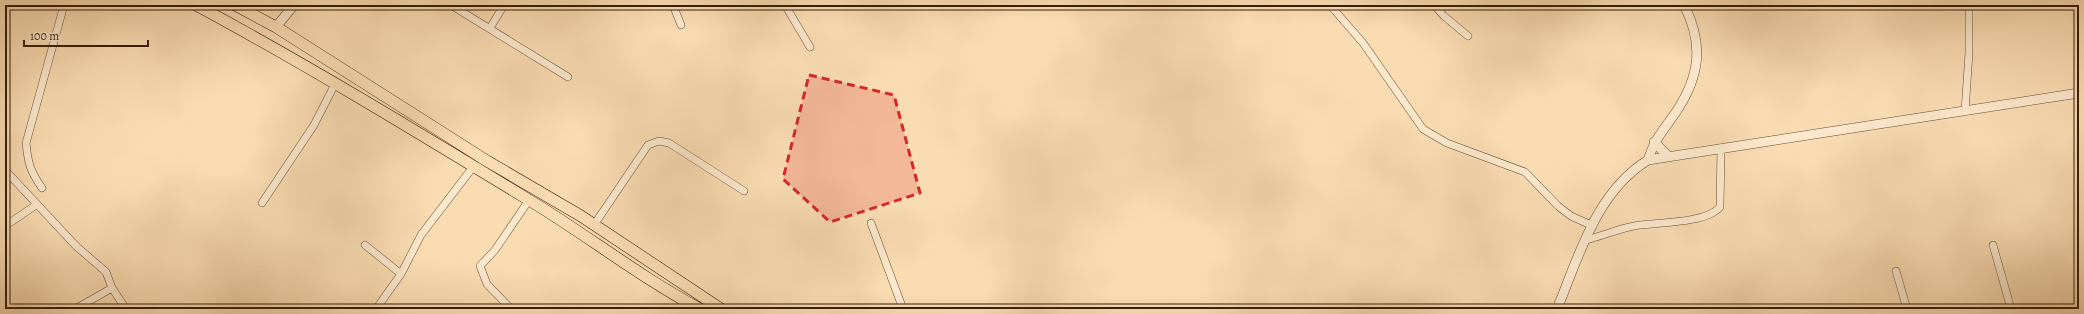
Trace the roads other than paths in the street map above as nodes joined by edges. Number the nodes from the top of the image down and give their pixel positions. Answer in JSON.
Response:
{"nodes":[{"id":1,"x":64,"y":5,"type":"edge"},
{"id":2,"x":196,"y":5,"type":"edge"},
{"id":3,"x":234,"y":5,"type":"edge"},
{"id":4,"x":294,"y":5,"type":"edge"},
{"id":5,"x":451,"y":5,"type":"edge"},
{"id":6,"x":504,"y":5,"type":"edge"},
{"id":7,"x":672,"y":5,"type":"edge"},
{"id":8,"x":785,"y":5,"type":"edge"},
{"id":9,"x":1330,"y":5,"type":"edge"},
{"id":10,"x":1434,"y":5,"type":"edge"},
{"id":11,"x":1684,"y":5,"type":"edge"},
{"id":12,"x":1969,"y":5,"type":"edge"},
{"id":13,"x":682,"y":25,"type":"dead end"},
{"id":14,"x":276,"y":27,"type":"junction"},
{"id":15,"x":490,"y":28,"type":"junction"},
{"id":16,"x":1468,"y":36,"type":"dead end"},
{"id":17,"x":810,"y":47,"type":"dead end"},
{"id":18,"x":568,"y":77,"type":"dead end"},
{"id":19,"x":335,"y":84,"type":"junction"},
{"id":20,"x":2079,"y":93,"type":"edge"},
{"id":21,"x":1966,"y":111,"type":"junction"},
{"id":22,"x":1654,"y":142,"type":"junction"},
{"id":23,"x":1721,"y":148,"type":"junction"},
{"id":24,"x":1668,"y":156,"type":"junction"},
{"id":25,"x":1648,"y":160,"type":"junction"},
{"id":26,"x":473,"y":167,"type":"junction"},
{"id":27,"x":5,"y":170,"type":"edge"},
{"id":28,"x":42,"y":188,"type":"dead end"},
{"id":29,"x":744,"y":191,"type":"dead end"},
{"id":30,"x":529,"y":200,"type":"junction"},
{"id":31,"x":262,"y":203,"type":"dead end"},
{"id":32,"x":36,"y":205,"type":"junction"},
{"id":33,"x":871,"y":223,"type":"dead end"},
{"id":34,"x":594,"y":225,"type":"junction"},
{"id":35,"x":5,"y":226,"type":"edge"},
{"id":36,"x":1593,"y":226,"type":"junction"},
{"id":37,"x":1586,"y":240,"type":"junction"},
{"id":38,"x":365,"y":245,"type":"dead end"},
{"id":39,"x":1993,"y":246,"type":"dead end"},
{"id":40,"x":1896,"y":271,"type":"dead end"},
{"id":41,"x":401,"y":274,"type":"junction"},
{"id":42,"x":112,"y":288,"type":"junction"},
{"id":43,"x":75,"y":309,"type":"edge"},
{"id":44,"x":126,"y":309,"type":"edge"},
{"id":45,"x":376,"y":309,"type":"edge"},
{"id":46,"x":511,"y":309,"type":"edge"},
{"id":47,"x":700,"y":309,"type":"edge"},
{"id":48,"x":721,"y":309,"type":"edge"},
{"id":49,"x":903,"y":309,"type":"edge"},
{"id":50,"x":1557,"y":309,"type":"edge"},
{"id":51,"x":1907,"y":309,"type":"edge"},
{"id":52,"x":2011,"y":309,"type":"edge"}],
"edges":[{"from":1,"to":28,"type":"street"},
{"from":2,"to":19,"type":"main road"},
{"from":3,"to":14,"type":"main road"},
{"from":4,"to":14,"type":"street"},
{"from":5,"to":15,"type":"street"},
{"from":6,"to":15,"type":"street"},
{"from":7,"to":13,"type":"street"},
{"from":8,"to":17,"type":"street"},
{"from":9,"to":36,"type":"street"},
{"from":10,"to":16,"type":"street"},
{"from":11,"to":22,"type":"street"},
{"from":12,"to":21,"type":"street"},
{"from":14,"to":34,"type":"main road"},
{"from":15,"to":18,"type":"street"},
{"from":19,"to":26,"type":"main road"},
{"from":19,"to":31,"type":"street"},
{"from":20,"to":21,"type":"street"},
{"from":21,"to":23,"type":"street"},
{"from":22,"to":24,"type":"street"},
{"from":22,"to":25,"type":"street"},
{"from":23,"to":24,"type":"street"},
{"from":23,"to":37,"type":"street"},
{"from":24,"to":25,"type":"street"},
{"from":25,"to":36,"type":"street"},
{"from":26,"to":30,"type":"main road"},
{"from":26,"to":41,"type":"street"},
{"from":27,"to":32,"type":"street"},
{"from":29,"to":34,"type":"street"},
{"from":30,"to":46,"type":"street"},
{"from":30,"to":47,"type":"main road"},
{"from":32,"to":35,"type":"street"},
{"from":32,"to":42,"type":"street"},
{"from":33,"to":49,"type":"street"},
{"from":34,"to":48,"type":"main road"},
{"from":36,"to":37,"type":"street"},
{"from":37,"to":50,"type":"street"},
{"from":38,"to":41,"type":"street"},
{"from":39,"to":52,"type":"street"},
{"from":40,"to":51,"type":"street"},
{"from":41,"to":45,"type":"street"},
{"from":42,"to":43,"type":"street"},
{"from":42,"to":44,"type":"street"}]}
